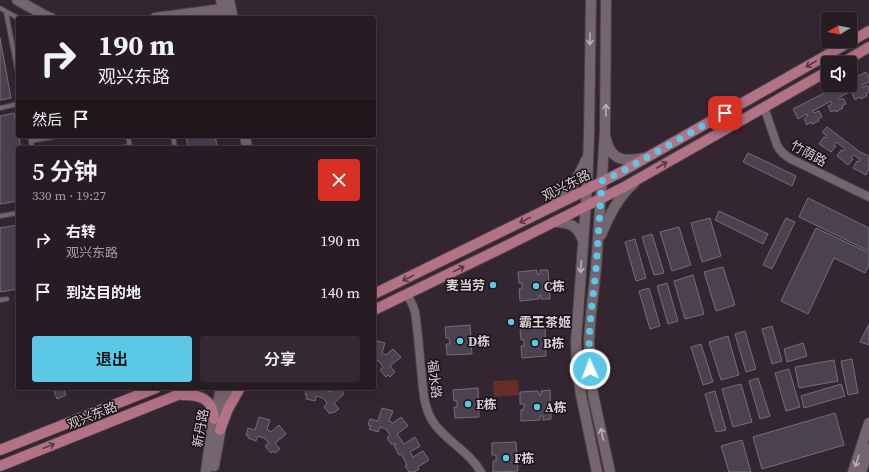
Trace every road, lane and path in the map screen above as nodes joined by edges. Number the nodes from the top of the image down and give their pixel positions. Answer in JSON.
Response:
{"nodes":[{"id":1,"x":17,"y":0,"type":"edge"},
{"id":2,"x":591,"y":0,"type":"edge"},
{"id":3,"x":606,"y":0,"type":"edge"},
{"id":4,"x":0,"y":8,"type":"edge"},
{"id":5,"x":227,"y":9,"type":"edge"},
{"id":6,"x":6,"y":12,"type":"junction"},
{"id":7,"x":47,"y":16,"type":"edge"},
{"id":8,"x":171,"y":16,"type":"edge"},
{"id":9,"x":16,"y":17,"type":"edge"},
{"id":10,"x":869,"y":31,"type":"edge"},
{"id":11,"x":869,"y":47,"type":"edge"},
{"id":12,"x":854,"y":56,"type":"edge"},
{"id":13,"x":16,"y":64,"type":"edge"},
{"id":14,"x":821,"y":75,"type":"edge"},
{"id":15,"x":16,"y":104,"type":"edge"},
{"id":16,"x":764,"y":107,"type":"junction"},
{"id":17,"x":0,"y":108,"type":"edge"},
{"id":18,"x":605,"y":131,"type":"junction"},
{"id":19,"x":30,"y":138,"type":"edge"},
{"id":20,"x":47,"y":138,"type":"edge"},
{"id":21,"x":31,"y":141,"type":"junction"},
{"id":22,"x":32,"y":146,"type":"edge"},
{"id":23,"x":588,"y":152,"type":"junction"},
{"id":24,"x":646,"y":158,"type":"junction"},
{"id":25,"x":638,"y":179,"type":"junction"},
{"id":26,"x":602,"y":181,"type":"junction"},
{"id":27,"x":587,"y":189,"type":"junction"},
{"id":28,"x":869,"y":197,"type":"edge"},
{"id":29,"x":600,"y":198,"type":"junction"},
{"id":30,"x":586,"y":206,"type":"junction"},
{"id":31,"x":550,"y":208,"type":"junction"},
{"id":32,"x":16,"y":213,"type":"edge"},
{"id":33,"x":0,"y":216,"type":"edge"},
{"id":34,"x":554,"y":222,"type":"junction"},
{"id":35,"x":583,"y":242,"type":"junction"},
{"id":36,"x":597,"y":250,"type":"junction"},
{"id":37,"x":376,"y":293,"type":"edge"},
{"id":38,"x":407,"y":294,"type":"junction"},
{"id":39,"x":7,"y":299,"type":"dead end"},
{"id":40,"x":0,"y":300,"type":"edge"},
{"id":41,"x":376,"y":309,"type":"edge"},
{"id":42,"x":151,"y":390,"type":"edge"},
{"id":43,"x":190,"y":390,"type":"edge"},
{"id":44,"x":221,"y":390,"type":"edge"},
{"id":45,"x":228,"y":390,"type":"edge"},
{"id":46,"x":239,"y":390,"type":"edge"},
{"id":47,"x":174,"y":396,"type":"junction"},
{"id":48,"x":214,"y":419,"type":"junction"},
{"id":49,"x":869,"y":423,"type":"edge"},
{"id":50,"x":220,"y":430,"type":"junction"},
{"id":51,"x":869,"y":449,"type":"edge"},
{"id":52,"x":0,"y":450,"type":"edge"},
{"id":53,"x":22,"y":457,"type":"junction"},
{"id":54,"x":0,"y":466,"type":"edge"},
{"id":55,"x":9,"y":472,"type":"edge"},
{"id":56,"x":206,"y":472,"type":"edge"},
{"id":57,"x":214,"y":472,"type":"edge"},
{"id":58,"x":481,"y":472,"type":"edge"},
{"id":59,"x":597,"y":472,"type":"edge"},
{"id":60,"x":610,"y":472,"type":"edge"},
{"id":61,"x":853,"y":472,"type":"edge"},
{"id":62,"x":862,"y":472,"type":"edge"}],
"edges":[{"from":1,"to":7,"type":"street"},
{"from":2,"to":23,"type":"street","one_way":true},
{"from":18,"to":3,"type":"street","one_way":true},
{"from":4,"to":6,"type":"lane"},
{"from":5,"to":8,"type":"street"},
{"from":6,"to":9,"type":"lane"},
{"from":6,"to":13,"type":"lane"},
{"from":10,"to":24,"type":"main road","name":"观兴东路","one_way":true},
{"from":11,"to":12,"type":"main road"},
{"from":14,"to":16,"type":"main road"},
{"from":15,"to":17,"type":"lane"},
{"from":25,"to":16,"type":"main road","one_way":true},
{"from":16,"to":28,"type":"street","name":"竹荫路"},
{"from":18,"to":24,"type":"street"},
{"from":18,"to":26,"type":"street"},
{"from":19,"to":21,"type":"lane"},
{"from":20,"to":21,"type":"lane"},
{"from":21,"to":22,"type":"lane"},
{"from":23,"to":27,"type":"street"},
{"from":23,"to":31,"type":"street"},
{"from":24,"to":26,"type":"main road","name":"观兴东路"},
{"from":25,"to":29,"type":"main road"},
{"from":25,"to":36,"type":"street"},
{"from":26,"to":27,"type":"main road","name":"观兴东路"},
{"from":26,"to":29,"type":"street"},
{"from":27,"to":30,"type":"street"},
{"from":27,"to":31,"type":"main road","name":"观兴东路"},
{"from":29,"to":30,"type":"main road"},
{"from":29,"to":36,"type":"street"},
{"from":30,"to":34,"type":"main road"},
{"from":30,"to":35,"type":"street"},
{"from":31,"to":37,"type":"main road","name":"观兴东路","one_way":true},
{"from":32,"to":33,"type":"lane"},
{"from":34,"to":35,"type":"street"},
{"from":38,"to":34,"type":"main road","one_way":true},
{"from":35,"to":59,"type":"street","one_way":true},
{"from":60,"to":36,"type":"street","one_way":true},
{"from":38,"to":41,"type":"main road"},
{"from":38,"to":58,"type":"street","name":"福水路"},
{"from":39,"to":40,"type":"lane"},
{"from":42,"to":52,"type":"main road","name":"观兴东路"},
{"from":43,"to":47,"type":"main road","name":"观兴东路"},
{"from":44,"to":48,"type":"street","name":"新丹路"},
{"from":45,"to":50,"type":"street","name":"新丹路"},
{"from":46,"to":50,"type":"main road"},
{"from":47,"to":48,"type":"main road"},
{"from":53,"to":47,"type":"main road","name":"观兴东路","one_way":true},
{"from":48,"to":56,"type":"street","name":"新丹路"},
{"from":49,"to":61,"type":"street","one_way":true},
{"from":50,"to":57,"type":"street","name":"新丹路"},
{"from":51,"to":62,"type":"street"},
{"from":53,"to":54,"type":"main road","name":"观兴东路"},
{"from":53,"to":55,"type":"main road"}]}
